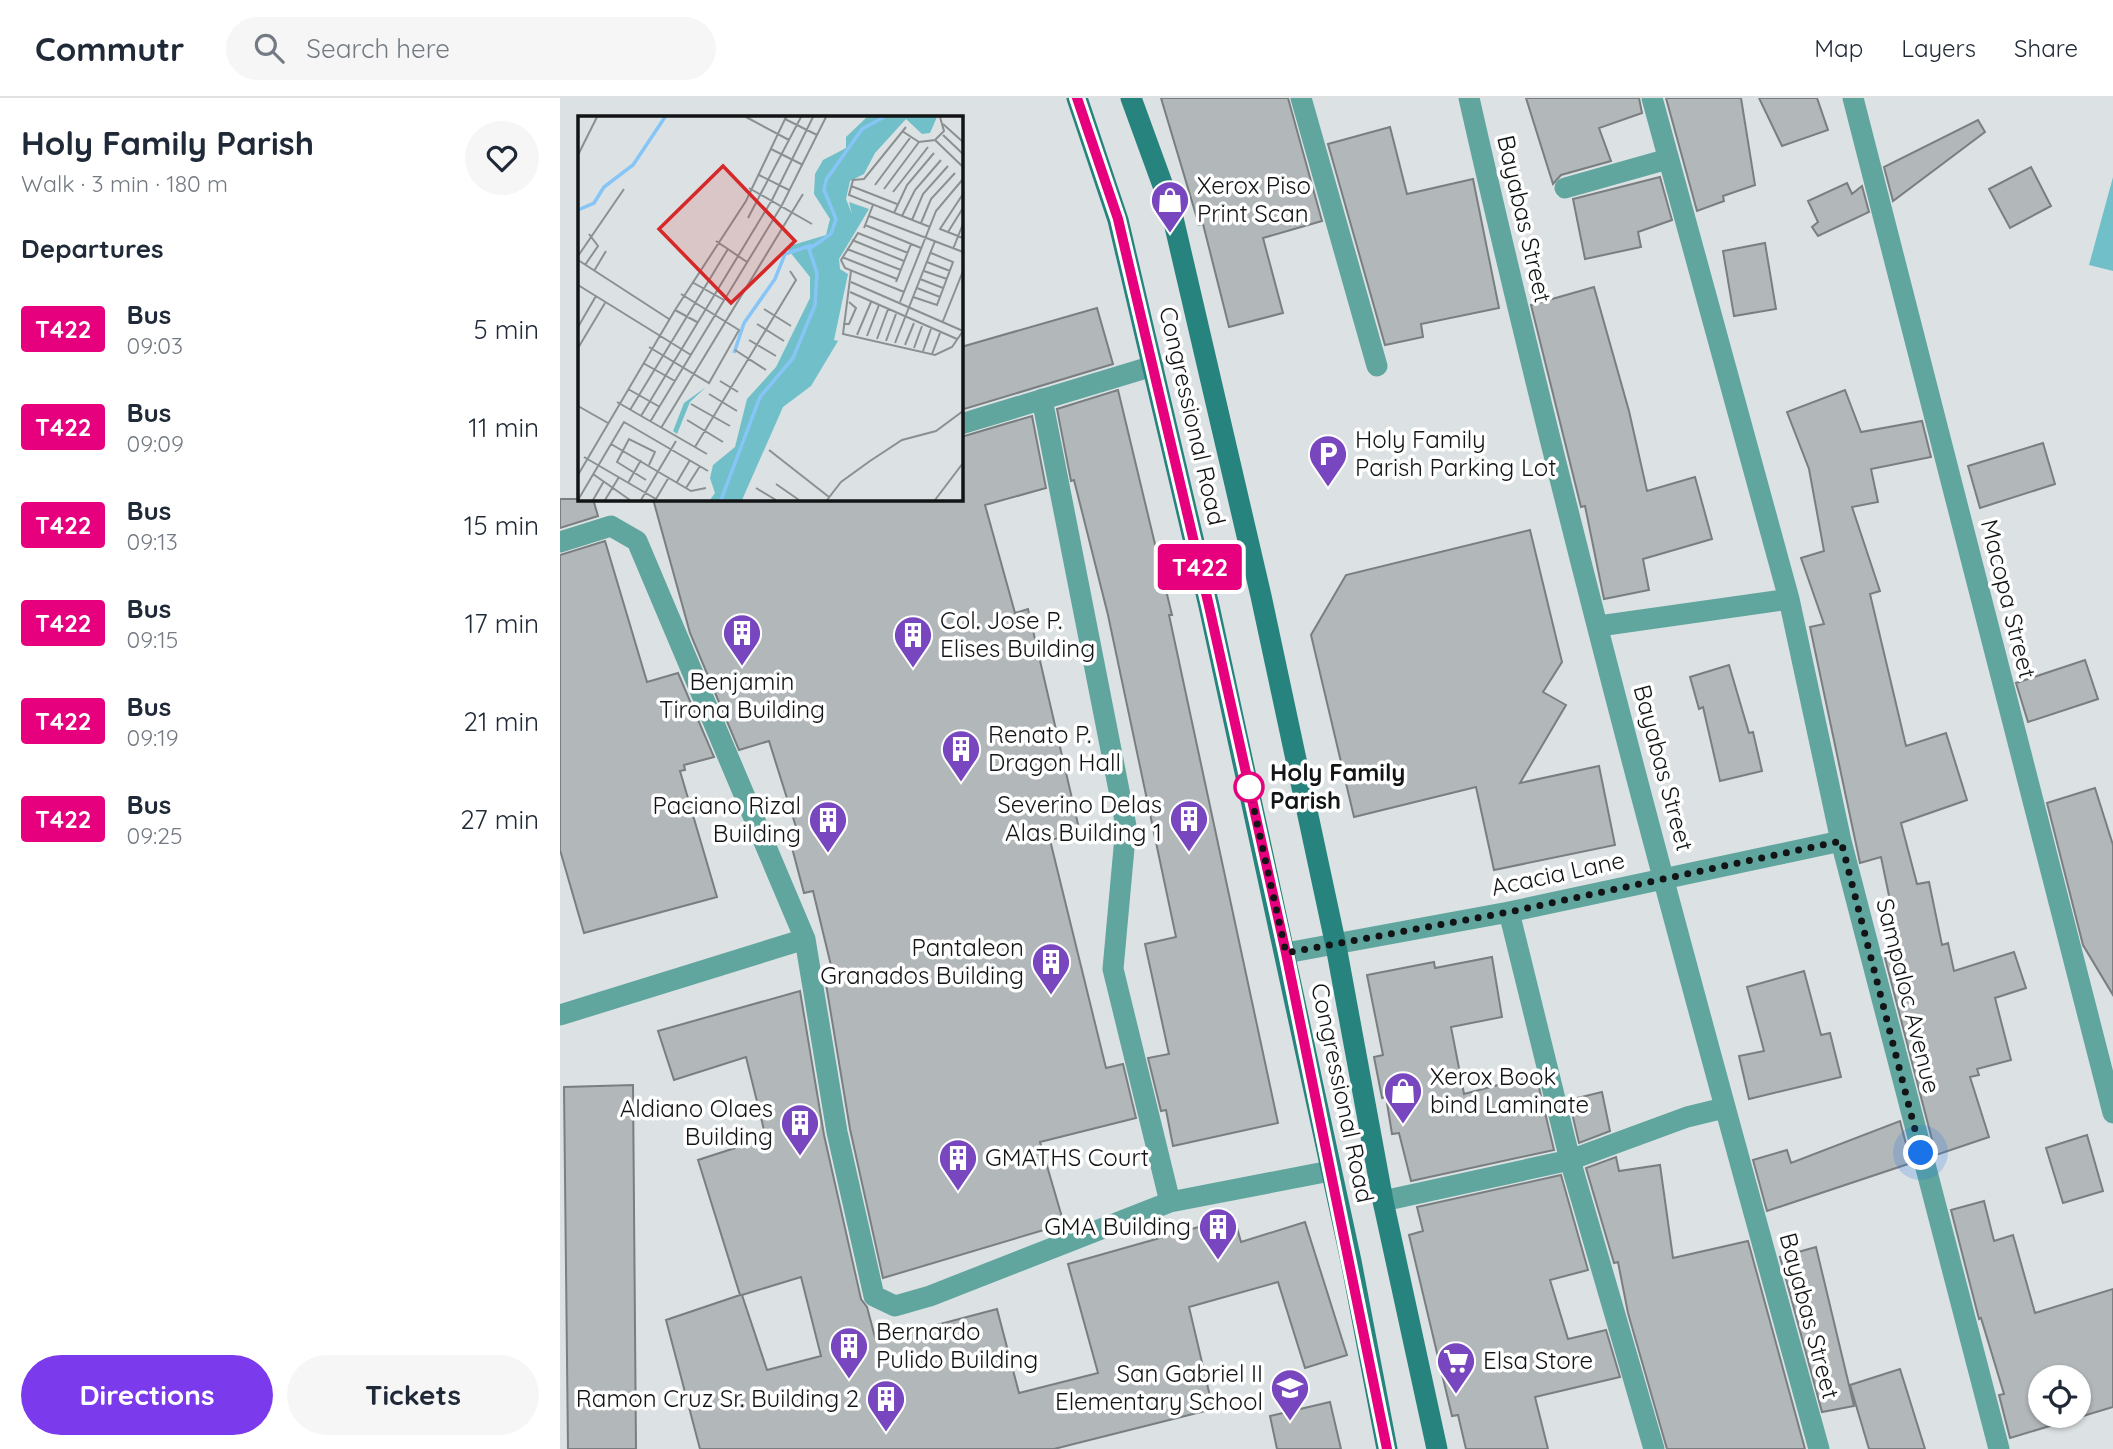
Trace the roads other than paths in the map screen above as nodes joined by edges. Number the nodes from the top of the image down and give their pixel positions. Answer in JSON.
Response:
{"nodes":[{"id":1,"x":1077,"y":98,"type":"edge"},
{"id":2,"x":1131,"y":98,"type":"edge"},
{"id":3,"x":1301,"y":98,"type":"edge"},
{"id":4,"x":1469,"y":98,"type":"edge"},
{"id":5,"x":1652,"y":98,"type":"edge"},
{"id":6,"x":1853,"y":98,"type":"edge"},
{"id":7,"x":1668,"y":159,"type":"junction"},
{"id":8,"x":1564,"y":188,"type":"dead end"},
{"id":9,"x":1153,"y":366,"type":"junction"},
{"id":10,"x":1377,"y":366,"type":"dead end"},
{"id":11,"x":1042,"y":399,"type":"junction"},
{"id":12,"x":962,"y":424,"type":"edge"},
{"id":13,"x":560,"y":542,"type":"edge"},
{"id":14,"x":1789,"y":599,"type":"junction"},
{"id":15,"x":1599,"y":626,"type":"junction"},
{"id":16,"x":1841,"y":841,"type":"junction"},
{"id":17,"x":1665,"y":878,"type":"junction"},
{"id":18,"x":1509,"y":912,"type":"junction"},
{"id":19,"x":805,"y":939,"type":"junction"},
{"id":20,"x":1336,"y":946,"type":"junction"},
{"id":21,"x":1286,"y":953,"type":"junction"},
{"id":22,"x":560,"y":1015,"type":"edge"},
{"id":23,"x":1724,"y":1108,"type":"junction"},
{"id":24,"x":2113,"y":1113,"type":"edge"},
{"id":25,"x":1570,"y":1160,"type":"junction"},
{"id":26,"x":1330,"y":1171,"type":"junction"},
{"id":27,"x":1383,"y":1201,"type":"junction"},
{"id":28,"x":1170,"y":1202,"type":"junction"},
{"id":29,"x":1387,"y":1449,"type":"edge"},
{"id":30,"x":1437,"y":1449,"type":"edge"},
{"id":31,"x":1654,"y":1449,"type":"edge"},
{"id":32,"x":1819,"y":1449,"type":"edge"},
{"id":33,"x":2000,"y":1449,"type":"edge"}],
"edges":[{"from":1,"to":9,"type":"main road","name":"Congressional Road"},
{"from":2,"to":20,"type":"main road","name":"Congressional Road"},
{"from":3,"to":10,"type":"street"},
{"from":4,"to":15,"type":"street","name":"Bayabas Street"},
{"from":5,"to":7,"type":"street","name":"Sampaloc Avenue"},
{"from":6,"to":24,"type":"street","name":"Macopa Street"},
{"from":7,"to":8,"type":"street"},
{"from":7,"to":14,"type":"street","name":"Sampaloc Avenue"},
{"from":9,"to":11,"type":"street"},
{"from":9,"to":21,"type":"main road","name":"Congressional Road"},
{"from":11,"to":12,"type":"street"},
{"from":11,"to":28,"type":"street"},
{"from":13,"to":19,"type":"street"},
{"from":14,"to":15,"type":"street"},
{"from":14,"to":16,"type":"street","name":"Sampaloc Avenue"},
{"from":15,"to":17,"type":"street","name":"Bayabas Street"},
{"from":16,"to":17,"type":"street","name":"Acacia Lane"},
{"from":16,"to":33,"type":"street","name":"Sampaloc Avenue"},
{"from":17,"to":18,"type":"street","name":"Acacia Lane"},
{"from":17,"to":23,"type":"street","name":"Bayabas Street"},
{"from":18,"to":20,"type":"street","name":"Acacia Lane"},
{"from":18,"to":25,"type":"street"},
{"from":19,"to":22,"type":"street"},
{"from":19,"to":28,"type":"street"},
{"from":20,"to":21,"type":"street","name":"Acacia Lane"},
{"from":20,"to":27,"type":"main road","name":"Congressional Road"},
{"from":21,"to":26,"type":"main road","name":"Congressional Road"},
{"from":23,"to":25,"type":"street"},
{"from":23,"to":32,"type":"street","name":"Bayabas Street"},
{"from":25,"to":27,"type":"street"},
{"from":25,"to":31,"type":"street"},
{"from":26,"to":28,"type":"street"},
{"from":26,"to":29,"type":"main road","name":"Congressional Road"},
{"from":27,"to":30,"type":"main road","name":"Congressional Road"}]}
